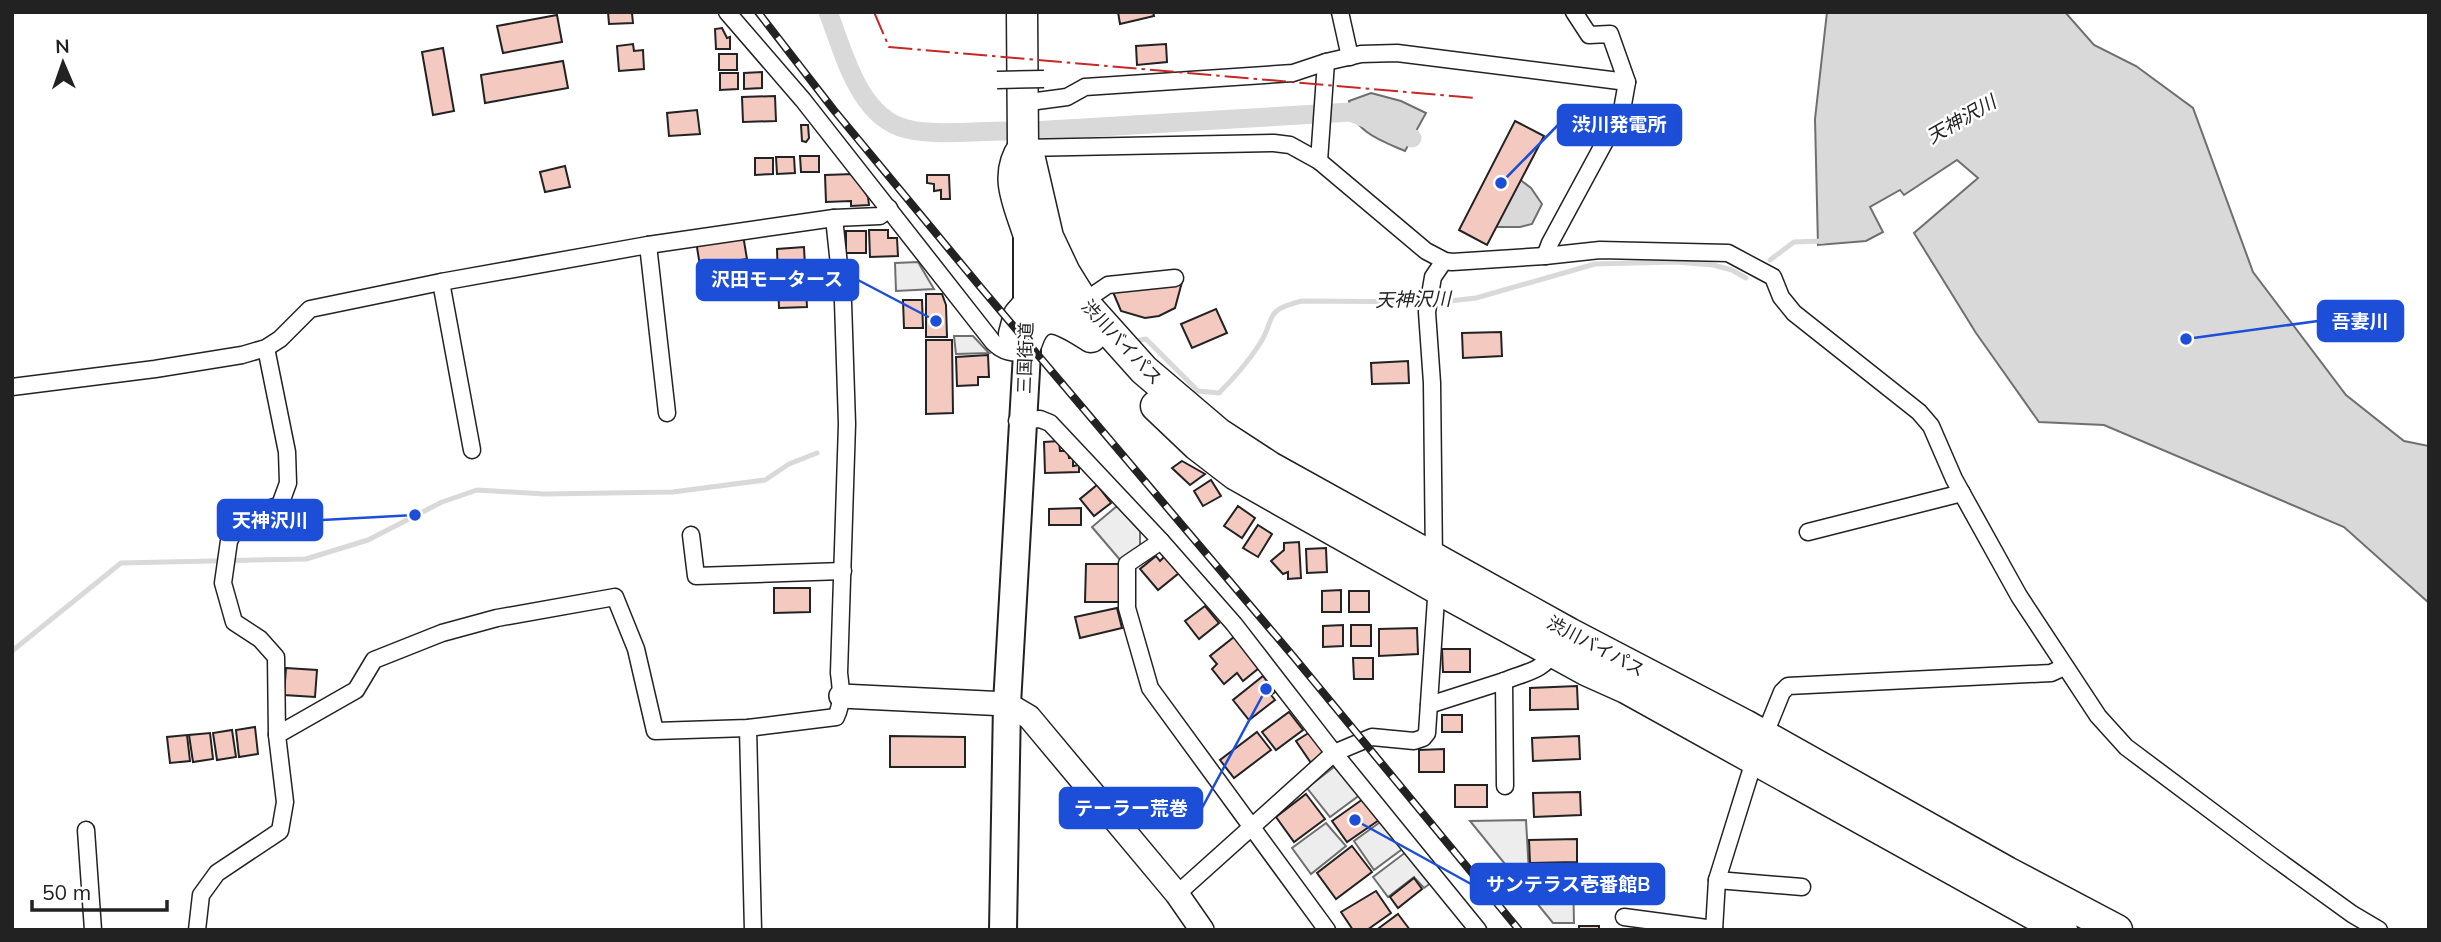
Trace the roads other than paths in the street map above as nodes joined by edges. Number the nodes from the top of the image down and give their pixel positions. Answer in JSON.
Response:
{"nodes":[{"id":1,"x":727,"y":12,"type":"edge"},
{"id":2,"x":1022,"y":12,"type":"edge"},
{"id":3,"x":1340,"y":12,"type":"edge"},
{"id":4,"x":1574,"y":12,"type":"edge"},
{"id":5,"x":1350,"y":57,"type":"junction"},
{"id":6,"x":1326,"y":62,"type":"junction"},
{"id":7,"x":1628,"y":82,"type":"junction"},
{"id":8,"x":1024,"y":89,"type":"junction"},
{"id":9,"x":1023,"y":148,"type":"junction"},
{"id":10,"x":1319,"y":161,"type":"junction"},
{"id":11,"x":1014,"y":196,"type":"junction"},
{"id":12,"x":889,"y":208,"type":"junction"},
{"id":13,"x":834,"y":218,"type":"junction"},
{"id":14,"x":1027,"y":229,"type":"junction"},
{"id":15,"x":648,"y":245,"type":"junction"},
{"id":16,"x":1545,"y":256,"type":"junction"},
{"id":17,"x":1444,"y":261,"type":"junction"},
{"id":18,"x":1175,"y":278,"type":"dead end"},
{"id":19,"x":441,"y":282,"type":"junction"},
{"id":20,"x":1069,"y":299,"type":"junction"},
{"id":21,"x":1027,"y":305,"type":"junction"},
{"id":22,"x":1091,"y":337,"type":"junction"},
{"id":23,"x":1020,"y":346,"type":"junction"},
{"id":24,"x":266,"y":348,"type":"junction"},
{"id":25,"x":12,"y":387,"type":"edge"},
{"id":26,"x":667,"y":413,"type":"dead end"},
{"id":27,"x":1017,"y":421,"type":"junction"},
{"id":28,"x":472,"y":450,"type":"dead end"},
{"id":29,"x":1962,"y":493,"type":"junction"},
{"id":30,"x":1808,"y":532,"type":"dead end"},
{"id":31,"x":691,"y":536,"type":"dead end"},
{"id":32,"x":1161,"y":541,"type":"junction"},
{"id":33,"x":1434,"y":557,"type":"junction"},
{"id":34,"x":842,"y":570,"type":"junction"},
{"id":35,"x":1437,"y":589,"type":"junction"},
{"id":36,"x":1562,"y":643,"type":"junction"},
{"id":37,"x":2064,"y":667,"type":"junction"},
{"id":38,"x":1504,"y":681,"type":"junction"},
{"id":39,"x":841,"y":696,"type":"junction"},
{"id":40,"x":1007,"y":704,"type":"junction"},
{"id":41,"x":1429,"y":705,"type":"junction"},
{"id":42,"x":748,"y":728,"type":"junction"},
{"id":43,"x":277,"y":735,"type":"junction"},
{"id":44,"x":1759,"y":748,"type":"junction"},
{"id":45,"x":1334,"y":754,"type":"junction"},
{"id":46,"x":1505,"y":786,"type":"dead end"},
{"id":47,"x":1251,"y":827,"type":"junction"},
{"id":48,"x":86,"y":830,"type":"dead end"},
{"id":49,"x":1717,"y":880,"type":"junction"},
{"id":50,"x":1802,"y":887,"type":"dead end"},
{"id":51,"x":1177,"y":894,"type":"junction"},
{"id":52,"x":1624,"y":918,"type":"dead end"},
{"id":53,"x":1714,"y":929,"type":"edge"},
{"id":54,"x":93,"y":930,"type":"edge"},
{"id":55,"x":197,"y":930,"type":"edge"},
{"id":56,"x":753,"y":930,"type":"edge"},
{"id":57,"x":1003,"y":930,"type":"edge"},
{"id":58,"x":1202,"y":930,"type":"edge"},
{"id":59,"x":1327,"y":930,"type":"edge"},
{"id":60,"x":1478,"y":930,"type":"edge"},
{"id":61,"x":2062,"y":930,"type":"edge"},
{"id":62,"x":2116,"y":930,"type":"edge"},
{"id":63,"x":2379,"y":930,"type":"edge"}],
"edges":[{"from":1,"to":12,"type":"street"},
{"from":2,"to":8,"type":"highway","name":"三国街道"},
{"from":3,"to":5,"type":"street"},
{"from":4,"to":7,"type":"street"},
{"from":5,"to":6,"type":"street"},
{"from":5,"to":7,"type":"street"},
{"from":6,"to":8,"type":"street"},
{"from":6,"to":10,"type":"street"},
{"from":7,"to":16,"type":"street"},
{"from":8,"to":9,"type":"highway","name":"三国街道"},
{"from":9,"to":10,"type":"street"},
{"from":9,"to":11,"type":"highway","name":"渋川バイパス"},
{"from":9,"to":14,"type":"main road","name":"三国街道"},
{"from":9,"to":20,"type":"highway","name":"渋川バイパス"},
{"from":10,"to":17,"type":"street"},
{"from":11,"to":14,"type":"highway","name":"渋川バイパス"},
{"from":11,"to":23,"type":"main road","name":"三国街道"},
{"from":12,"to":13,"type":"street"},
{"from":12,"to":23,"type":"street"},
{"from":13,"to":15,"type":"street"},
{"from":13,"to":34,"type":"street"},
{"from":14,"to":20,"type":"highway","name":"渋川バイパス"},
{"from":14,"to":21,"type":"main road","name":"三国街道"},
{"from":15,"to":19,"type":"street"},
{"from":15,"to":26,"type":"street"},
{"from":16,"to":17,"type":"street"},
{"from":16,"to":29,"type":"street"},
{"from":17,"to":33,"type":"street"},
{"from":18,"to":20,"type":"street"},
{"from":19,"to":24,"type":"street"},
{"from":19,"to":28,"type":"street"},
{"from":20,"to":21,"type":"highway"},
{"from":20,"to":22,"type":"highway","name":"渋川バイパス"},
{"from":20,"to":33,"type":"highway","name":"渋川バイパス"},
{"from":21,"to":23,"type":"highway"},
{"from":22,"to":23,"type":"highway"},
{"from":22,"to":35,"type":"highway","name":"渋川バイパス"},
{"from":23,"to":27,"type":"main road","name":"三国街道"},
{"from":24,"to":25,"type":"street"},
{"from":24,"to":43,"type":"street"},
{"from":27,"to":32,"type":"street"},
{"from":27,"to":40,"type":"main road","name":"三国街道"},
{"from":29,"to":30,"type":"street"},
{"from":29,"to":37,"type":"street"},
{"from":31,"to":34,"type":"street"},
{"from":32,"to":45,"type":"street"},
{"from":32,"to":47,"type":"street"},
{"from":33,"to":35,"type":"street"},
{"from":33,"to":36,"type":"highway","name":"渋川バイパス"},
{"from":34,"to":39,"type":"street"},
{"from":35,"to":36,"type":"highway","name":"渋川バイパス"},
{"from":35,"to":41,"type":"street"},
{"from":36,"to":38,"type":"street"},
{"from":36,"to":44,"type":"highway","name":"渋川バイパス"},
{"from":37,"to":44,"type":"street"},
{"from":37,"to":63,"type":"street"},
{"from":38,"to":41,"type":"street"},
{"from":38,"to":46,"type":"street"},
{"from":39,"to":40,"type":"street"},
{"from":39,"to":42,"type":"street"},
{"from":40,"to":51,"type":"street"},
{"from":40,"to":57,"type":"main road","name":"三国街道"},
{"from":41,"to":45,"type":"street"},
{"from":42,"to":43,"type":"street"},
{"from":42,"to":56,"type":"street"},
{"from":43,"to":55,"type":"street"},
{"from":44,"to":49,"type":"street"},
{"from":44,"to":61,"type":"highway","name":"渋川バイパス"},
{"from":44,"to":62,"type":"highway","name":"渋川バイパス"},
{"from":45,"to":47,"type":"street"},
{"from":45,"to":60,"type":"street"},
{"from":47,"to":51,"type":"street"},
{"from":47,"to":59,"type":"street"},
{"from":48,"to":54,"type":"street"},
{"from":49,"to":50,"type":"street"},
{"from":49,"to":53,"type":"street"},
{"from":51,"to":58,"type":"street"},
{"from":52,"to":53,"type":"street"}]}
